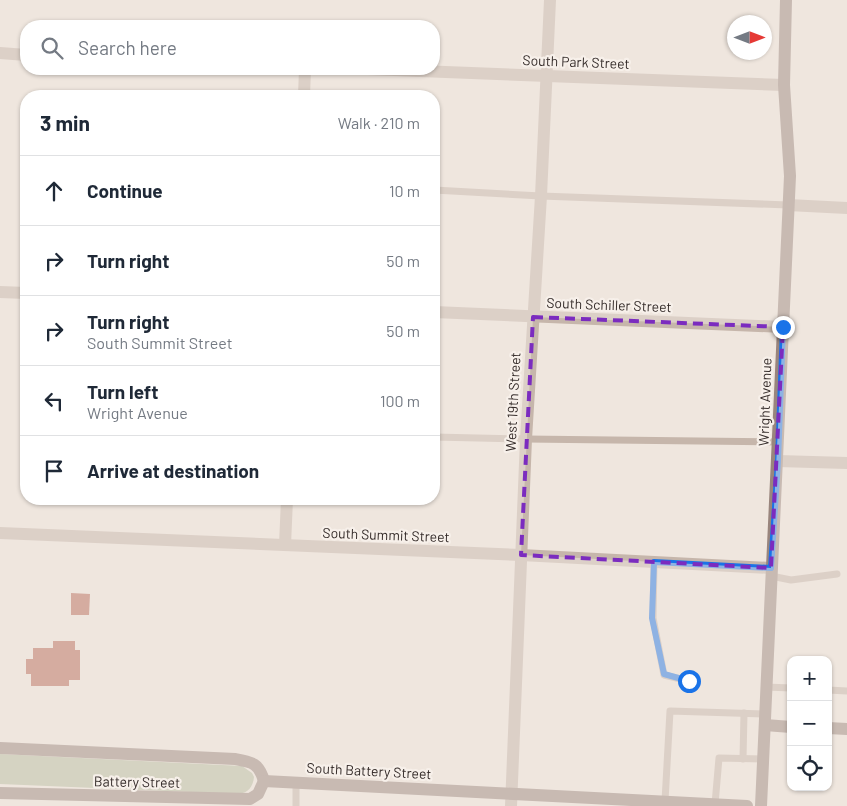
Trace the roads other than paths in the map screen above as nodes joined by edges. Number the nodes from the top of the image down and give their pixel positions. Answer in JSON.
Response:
{"nodes":[{"id":1,"x":550,"y":0,"type":"edge"},
{"id":2,"x":786,"y":0,"type":"edge"},
{"id":3,"x":0,"y":54,"type":"edge"},
{"id":4,"x":20,"y":54,"type":"edge"},
{"id":5,"x":440,"y":72,"type":"edge"},
{"id":6,"x":305,"y":75,"type":"edge"},
{"id":7,"x":546,"y":76,"type":"junction"},
{"id":8,"x":784,"y":85,"type":"junction"},
{"id":9,"x":304,"y":90,"type":"edge"},
{"id":10,"x":440,"y":190,"type":"edge"},
{"id":11,"x":541,"y":196,"type":"junction"},
{"id":12,"x":788,"y":205,"type":"junction"},
{"id":13,"x":847,"y":208,"type":"edge"},
{"id":14,"x":0,"y":292,"type":"edge"},
{"id":15,"x":20,"y":293,"type":"edge"},
{"id":16,"x":440,"y":312,"type":"edge"},
{"id":17,"x":533,"y":317,"type":"junction"},
{"id":18,"x":783,"y":327,"type":"junction"},
{"id":19,"x":440,"y":437,"type":"edge"},
{"id":20,"x":526,"y":439,"type":"junction"},
{"id":21,"x":778,"y":442,"type":"junction"},
{"id":22,"x":778,"y":461,"type":"junction"},
{"id":23,"x":847,"y":463,"type":"edge"},
{"id":24,"x":287,"y":505,"type":"edge"},
{"id":25,"x":0,"y":532,"type":"edge"},
{"id":26,"x":285,"y":545,"type":"junction"},
{"id":27,"x":521,"y":555,"type":"junction"},
{"id":28,"x":654,"y":562,"type":"junction"},
{"id":29,"x":771,"y":572,"type":"junction"},
{"id":30,"x":837,"y":574,"type":"dead end"},
{"id":31,"x":689,"y":681,"type":"dead end"},
{"id":32,"x":766,"y":686,"type":"junction"},
{"id":33,"x":787,"y":688,"type":"edge"},
{"id":34,"x":832,"y":690,"type":"edge"},
{"id":35,"x":847,"y":691,"type":"edge"},
{"id":36,"x":744,"y":713,"type":"junction"},
{"id":37,"x":765,"y":720,"type":"junction"},
{"id":38,"x":787,"y":725,"type":"edge"},
{"id":39,"x":832,"y":728,"type":"edge"},
{"id":40,"x":847,"y":729,"type":"edge"},
{"id":41,"x":0,"y":748,"type":"edge"},
{"id":42,"x":743,"y":759,"type":"junction"},
{"id":43,"x":763,"y":759,"type":"junction"},
{"id":44,"x":264,"y":781,"type":"junction"},
{"id":45,"x":296,"y":783,"type":"junction"},
{"id":46,"x":0,"y":794,"type":"edge"},
{"id":47,"x":511,"y":800,"type":"edge"},
{"id":48,"x":665,"y":801,"type":"junction"},
{"id":49,"x":644,"y":803,"type":"edge"},
{"id":50,"x":715,"y":804,"type":"junction"},
{"id":51,"x":296,"y":806,"type":"edge"},
{"id":52,"x":747,"y":806,"type":"edge"},
{"id":53,"x":761,"y":806,"type":"edge"}],
"edges":[{"from":1,"to":7,"type":"street","name":"West 19th Street"},
{"from":2,"to":8,"type":"street","name":"Wright Avenue"},
{"from":3,"to":4,"type":"street"},
{"from":5,"to":7,"type":"street","name":"South Park Street"},
{"from":6,"to":9,"type":"street"},
{"from":7,"to":8,"type":"street","name":"South Park Street"},
{"from":7,"to":11,"type":"street","name":"West 19th Street"},
{"from":8,"to":12,"type":"street","name":"Wright Avenue"},
{"from":10,"to":11,"type":"lane"},
{"from":11,"to":12,"type":"lane"},
{"from":11,"to":17,"type":"street","name":"West 19th Street"},
{"from":12,"to":13,"type":"street"},
{"from":12,"to":18,"type":"street","name":"Wright Avenue"},
{"from":14,"to":15,"type":"street"},
{"from":16,"to":17,"type":"street","name":"South Schiller Street"},
{"from":17,"to":18,"type":"street","name":"South Schiller Street"},
{"from":17,"to":20,"type":"street","name":"West 19th Street"},
{"from":18,"to":21,"type":"street","name":"Wright Avenue"},
{"from":19,"to":20,"type":"lane"},
{"from":20,"to":21,"type":"lane"},
{"from":20,"to":27,"type":"street","name":"West 19th Street"},
{"from":21,"to":22,"type":"street","name":"Wright Avenue"},
{"from":22,"to":23,"type":"street"},
{"from":22,"to":29,"type":"street","name":"Wright Avenue"},
{"from":24,"to":26,"type":"street"},
{"from":25,"to":26,"type":"street","name":"South Summit Street"},
{"from":26,"to":27,"type":"street","name":"South Summit Street"},
{"from":27,"to":28,"type":"street","name":"South Summit Street"},
{"from":27,"to":47,"type":"street","name":"West 19th Street"},
{"from":28,"to":29,"type":"street","name":"South Summit Street"},
{"from":28,"to":31,"type":"lane"},
{"from":29,"to":30,"type":"lane"},
{"from":29,"to":32,"type":"street","name":"Wright Avenue"},
{"from":32,"to":33,"type":"lane"},
{"from":32,"to":37,"type":"street","name":"Wright Avenue"},
{"from":34,"to":35,"type":"lane"},
{"from":36,"to":37,"type":"lane"},
{"from":36,"to":42,"type":"lane"},
{"from":36,"to":48,"type":"lane"},
{"from":37,"to":38,"type":"street"},
{"from":37,"to":43,"type":"street","name":"Wright Avenue"},
{"from":39,"to":40,"type":"street"},
{"from":41,"to":44,"type":"street"},
{"from":42,"to":43,"type":"lane"},
{"from":42,"to":50,"type":"lane"},
{"from":43,"to":53,"type":"street","name":"Wright Avenue"},
{"from":44,"to":45,"type":"street","name":"South Battery Street"},
{"from":44,"to":46,"type":"street","name":"Battery Street"},
{"from":45,"to":47,"type":"street","name":"South Battery Street"},
{"from":45,"to":51,"type":"lane"},
{"from":47,"to":49,"type":"street","name":"South Battery Street"},
{"from":48,"to":49,"type":"street","name":"South Battery Street"},
{"from":48,"to":50,"type":"street","name":"South Battery Street"},
{"from":50,"to":52,"type":"street","name":"South Battery Street"}]}
